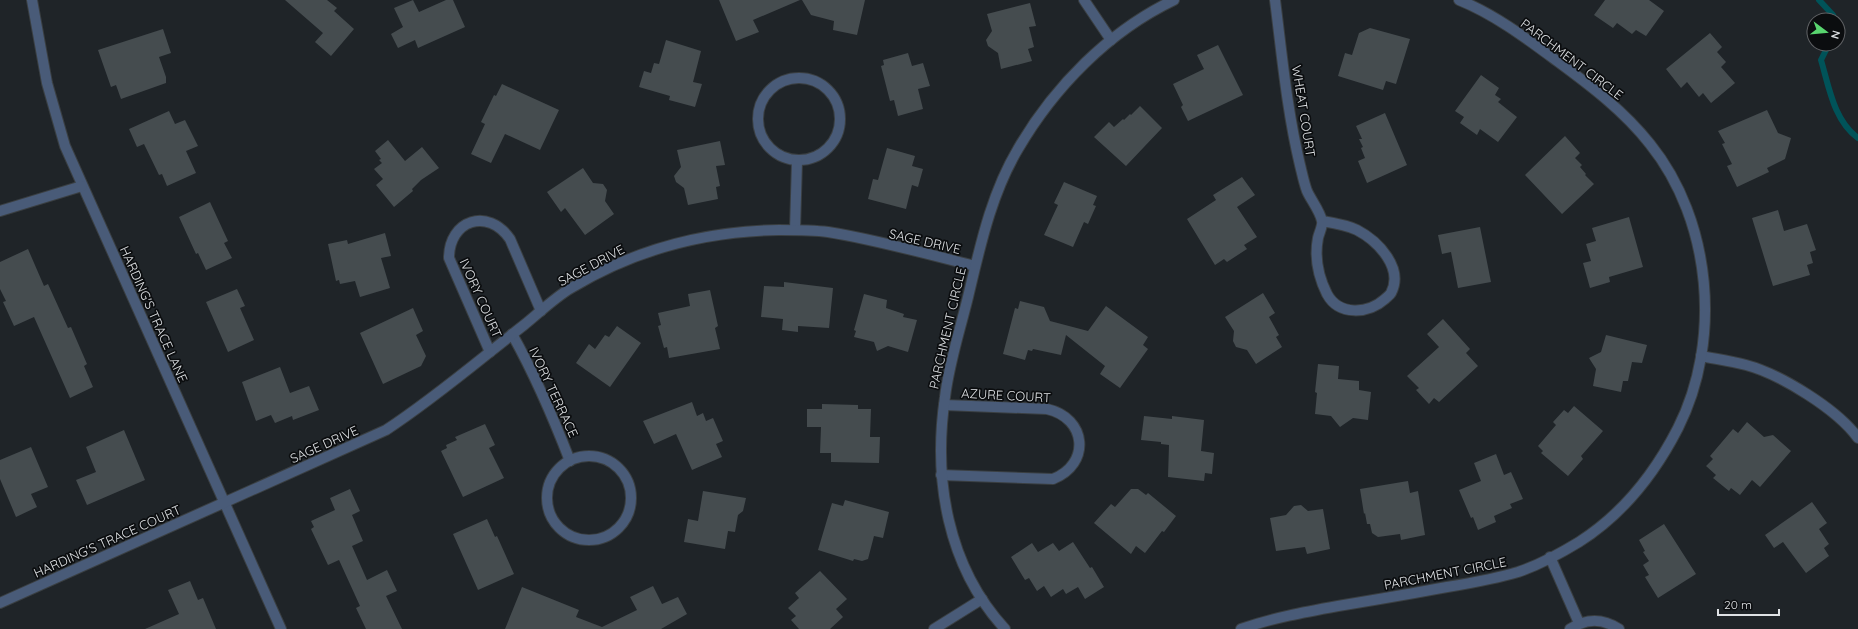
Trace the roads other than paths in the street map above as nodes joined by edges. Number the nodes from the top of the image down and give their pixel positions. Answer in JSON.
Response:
{"nodes":[{"id":1,"x":32,"y":0,"type":"edge"},
{"id":2,"x":1084,"y":0,"type":"edge"},
{"id":3,"x":1174,"y":0,"type":"edge"},
{"id":4,"x":1275,"y":0,"type":"edge"},
{"id":5,"x":1458,"y":0,"type":"edge"},
{"id":6,"x":1158,"y":3,"type":"edge"},
{"id":7,"x":1111,"y":40,"type":"junction"},
{"id":8,"x":797,"y":161,"type":"junction"},
{"id":9,"x":82,"y":186,"type":"junction"},
{"id":10,"x":0,"y":211,"type":"edge"},
{"id":11,"x":1322,"y":221,"type":"junction"},
{"id":12,"x":795,"y":230,"type":"junction"},
{"id":13,"x":975,"y":266,"type":"junction"},
{"id":14,"x":541,"y":311,"type":"junction"},
{"id":15,"x":512,"y":334,"type":"junction"},
{"id":16,"x":490,"y":352,"type":"junction"},
{"id":17,"x":1701,"y":356,"type":"junction"},
{"id":18,"x":944,"y":405,"type":"junction"},
{"id":19,"x":1858,"y":438,"type":"edge"},
{"id":20,"x":570,"y":461,"type":"junction"},
{"id":21,"x":941,"y":475,"type":"junction"},
{"id":22,"x":224,"y":502,"type":"junction"},
{"id":23,"x":1550,"y":557,"type":"junction"},
{"id":24,"x":982,"y":599,"type":"junction"},
{"id":25,"x":0,"y":603,"type":"edge"},
{"id":26,"x":1579,"y":623,"type":"junction"},
{"id":27,"x":1262,"y":625,"type":"edge"},
{"id":28,"x":281,"y":629,"type":"edge"},
{"id":29,"x":934,"y":629,"type":"edge"},
{"id":30,"x":1005,"y":629,"type":"edge"},
{"id":31,"x":1241,"y":629,"type":"edge"},
{"id":32,"x":1570,"y":629,"type":"edge"},
{"id":33,"x":1619,"y":629,"type":"edge"}],
"edges":[{"from":1,"to":9,"type":"street","name":"HARDING'S TRACE LANE"},
{"from":2,"to":7,"type":"street"},
{"from":3,"to":6,"type":"street","name":"PARCHMENT CIRCLE"},
{"from":4,"to":11,"type":"street","name":"WHEAT COURT"},
{"from":5,"to":17,"type":"street","name":"PARCHMENT CIRCLE"},
{"from":6,"to":7,"type":"street","name":"PARCHMENT CIRCLE"},
{"from":7,"to":13,"type":"street","name":"PARCHMENT CIRCLE"},
{"from":8,"to":8,"type":"street"},
{"from":8,"to":12,"type":"street"},
{"from":9,"to":10,"type":"street"},
{"from":9,"to":22,"type":"street","name":"HARDING'S TRACE LANE"},
{"from":11,"to":11,"type":"street"},
{"from":12,"to":13,"type":"street","name":"SAGE DRIVE"},
{"from":12,"to":14,"type":"street","name":"SAGE DRIVE"},
{"from":13,"to":18,"type":"street","name":"PARCHMENT CIRCLE"},
{"from":14,"to":15,"type":"street","name":"SAGE DRIVE"},
{"from":14,"to":16,"type":"street","name":"IVORY COURT"},
{"from":15,"to":16,"type":"street","name":"SAGE DRIVE"},
{"from":15,"to":20,"type":"street","name":"IVORY TERRACE"},
{"from":16,"to":22,"type":"street","name":"SAGE DRIVE"},
{"from":17,"to":19,"type":"street"},
{"from":17,"to":23,"type":"street","name":"PARCHMENT CIRCLE"},
{"from":18,"to":21,"type":"street","name":"PARCHMENT CIRCLE"},
{"from":18,"to":21,"type":"street","name":"AZURE COURT"},
{"from":20,"to":20,"type":"street"},
{"from":21,"to":24,"type":"street","name":"PARCHMENT CIRCLE"},
{"from":22,"to":25,"type":"street","name":"HARDING'S TRACE COURT"},
{"from":22,"to":28,"type":"street","name":"HARDING'S TRACE LANE"},
{"from":23,"to":26,"type":"street"},
{"from":23,"to":27,"type":"street","name":"PARCHMENT CIRCLE"},
{"from":24,"to":29,"type":"street"},
{"from":24,"to":30,"type":"street","name":"PARCHMENT CIRCLE"},
{"from":26,"to":32,"type":"street"},
{"from":26,"to":33,"type":"street"},
{"from":27,"to":31,"type":"street","name":"PARCHMENT CIRCLE"}]}
